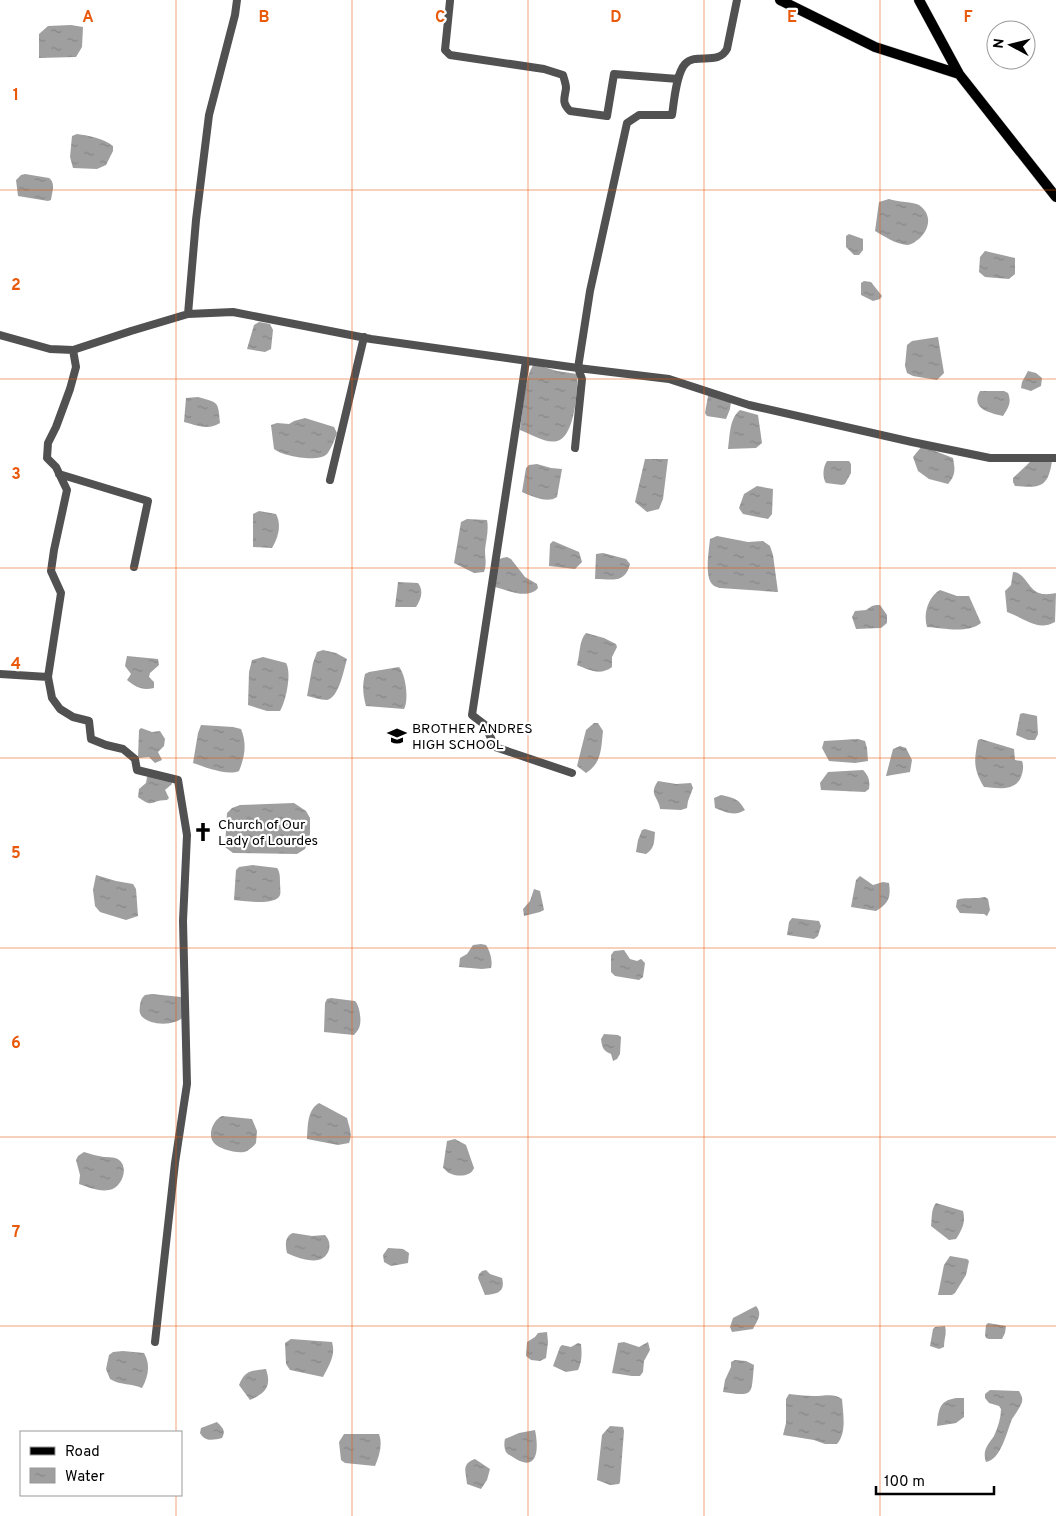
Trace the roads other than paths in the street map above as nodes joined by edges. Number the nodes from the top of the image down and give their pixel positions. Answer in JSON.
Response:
{"nodes":[{"id":1,"x":237,"y":0,"type":"edge"},
{"id":2,"x":737,"y":0,"type":"edge"},
{"id":3,"x":780,"y":0,"type":"edge"},
{"id":4,"x":919,"y":0,"type":"edge"},
{"id":5,"x":450,"y":2,"type":"dead end"},
{"id":6,"x":959,"y":74,"type":"junction"},
{"id":7,"x":678,"y":79,"type":"junction"},
{"id":8,"x":1056,"y":197,"type":"edge"},
{"id":9,"x":188,"y":314,"type":"junction"},
{"id":10,"x":0,"y":335,"type":"edge"},
{"id":11,"x":364,"y":337,"type":"junction"},
{"id":12,"x":73,"y":350,"type":"junction"},
{"id":13,"x":526,"y":361,"type":"junction"},
{"id":14,"x":578,"y":368,"type":"junction"},
{"id":15,"x":574,"y":448,"type":"dead end"},
{"id":16,"x":1056,"y":458,"type":"edge"},
{"id":17,"x":59,"y":474,"type":"junction"},
{"id":18,"x":330,"y":480,"type":"dead end"},
{"id":19,"x":134,"y":567,"type":"dead end"},
{"id":20,"x":0,"y":674,"type":"edge"},
{"id":21,"x":48,"y":677,"type":"junction"},
{"id":22,"x":572,"y":772,"type":"dead end"},
{"id":23,"x":155,"y":1342,"type":"dead end"}],
"edges":[{"from":1,"to":9,"type":"street"},
{"from":2,"to":7,"type":"street"},
{"from":3,"to":6,"type":"main road"},
{"from":4,"to":6,"type":"main road"},
{"from":5,"to":7,"type":"street"},
{"from":6,"to":8,"type":"main road"},
{"from":7,"to":14,"type":"street"},
{"from":9,"to":11,"type":"street"},
{"from":9,"to":12,"type":"street"},
{"from":10,"to":12,"type":"street"},
{"from":11,"to":13,"type":"street"},
{"from":11,"to":18,"type":"street"},
{"from":12,"to":17,"type":"street"},
{"from":13,"to":14,"type":"street"},
{"from":13,"to":22,"type":"street"},
{"from":14,"to":15,"type":"street"},
{"from":14,"to":16,"type":"street"},
{"from":17,"to":19,"type":"street"},
{"from":17,"to":21,"type":"street"},
{"from":20,"to":21,"type":"street"},
{"from":21,"to":23,"type":"street"}]}
